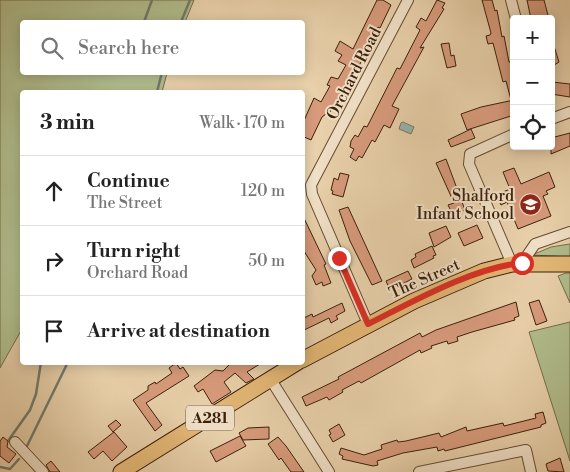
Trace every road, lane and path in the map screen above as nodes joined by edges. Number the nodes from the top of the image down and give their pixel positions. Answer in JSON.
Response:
{"nodes":[{"id":1,"x":408,"y":0,"type":"edge"},
{"id":2,"x":511,"y":0,"type":"edge"},
{"id":3,"x":515,"y":15,"type":"edge"},
{"id":4,"x":570,"y":112,"type":"edge"},
{"id":5,"x":555,"y":118,"type":"edge"},
{"id":6,"x":510,"y":136,"type":"edge"},
{"id":7,"x":570,"y":232,"type":"edge"},
{"id":8,"x":517,"y":263,"type":"junction"},
{"id":9,"x":570,"y":264,"type":"edge"},
{"id":10,"x":368,"y":324,"type":"junction"},
{"id":11,"x":305,"y":358,"type":"edge"},
{"id":12,"x":294,"y":365,"type":"edge"},
{"id":13,"x":271,"y":380,"type":"junction"},
{"id":14,"x":15,"y":442,"type":"dead end"},
{"id":15,"x":43,"y":472,"type":"edge"},
{"id":16,"x":121,"y":472,"type":"edge"},
{"id":17,"x":329,"y":472,"type":"edge"},
{"id":18,"x":419,"y":472,"type":"edge"},
{"id":19,"x":531,"y":472,"type":"edge"}],
"edges":[{"from":1,"to":10,"type":"street","name":"Orchard Road"},
{"from":2,"to":3,"type":"street"},
{"from":4,"to":5,"type":"street"},
{"from":6,"to":8,"type":"street"},
{"from":7,"to":8,"type":"street"},
{"from":8,"to":9,"type":"main road","name":"The Street"},
{"from":8,"to":10,"type":"main road","name":"The Street"},
{"from":10,"to":11,"type":"main road","name":"The Street"},
{"from":12,"to":13,"type":"main road","number":"A281"},
{"from":13,"to":16,"type":"main road","number":"A281"},
{"from":13,"to":17,"type":"street"},
{"from":14,"to":15,"type":"street"},
{"from":18,"to":19,"type":"street"}]}
